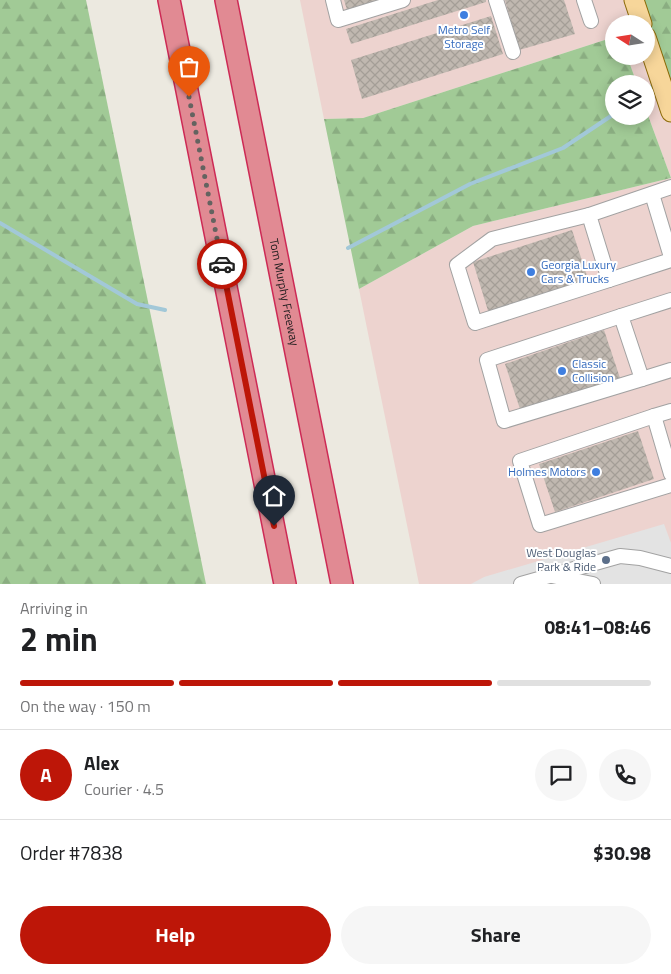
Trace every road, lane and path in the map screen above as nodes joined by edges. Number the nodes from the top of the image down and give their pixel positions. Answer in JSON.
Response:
{"nodes":[{"id":1,"x":169,"y":0,"type":"edge"},
{"id":2,"x":226,"y":0,"type":"edge"},
{"id":3,"x":334,"y":0,"type":"edge"},
{"id":4,"x":403,"y":0,"type":"edge"},
{"id":5,"x":496,"y":0,"type":"edge"},
{"id":6,"x":584,"y":0,"type":"edge"},
{"id":7,"x":634,"y":0,"type":"edge"},
{"id":8,"x":639,"y":15,"type":"edge"},
{"id":9,"x":591,"y":21,"type":"dead end"},
{"id":10,"x":513,"y":52,"type":"dead end"},
{"id":11,"x":655,"y":64,"type":"edge"},
{"id":12,"x":671,"y":112,"type":"edge"},
{"id":13,"x":671,"y":187,"type":"edge"},
{"id":14,"x":652,"y":194,"type":"junction"},
{"id":15,"x":589,"y":215,"type":"junction"},
{"id":16,"x":671,"y":259,"type":"edge"},
{"id":17,"x":609,"y":280,"type":"junction"},
{"id":18,"x":671,"y":300,"type":"edge"},
{"id":19,"x":621,"y":316,"type":"junction"},
{"id":20,"x":671,"y":370,"type":"edge"},
{"id":21,"x":642,"y":379,"type":"junction"},
{"id":22,"x":671,"y":411,"type":"edge"},
{"id":23,"x":654,"y":416,"type":"junction"},
{"id":24,"x":671,"y":474,"type":"edge"},
{"id":25,"x":671,"y":485,"type":"edge"},
{"id":26,"x":671,"y":566,"type":"edge"},
{"id":27,"x":550,"y":575,"type":"junction"},
{"id":28,"x":285,"y":584,"type":"edge"},
{"id":29,"x":342,"y":584,"type":"edge"},
{"id":30,"x":521,"y":584,"type":"edge"},
{"id":31,"x":593,"y":584,"type":"edge"}],
"edges":[{"from":1,"to":28,"type":"highway"},
{"from":2,"to":29,"type":"highway","name":"Tom Murphy Freeway"},
{"from":3,"to":4,"type":"lane"},
{"from":5,"to":10,"type":"lane"},
{"from":6,"to":9,"type":"lane"},
{"from":7,"to":8,"type":"main road"},
{"from":11,"to":12,"type":"main road"},
{"from":13,"to":14,"type":"lane"},
{"from":14,"to":15,"type":"lane"},
{"from":14,"to":16,"type":"lane"},
{"from":15,"to":17,"type":"lane"},
{"from":15,"to":17,"type":"lane"},
{"from":16,"to":17,"type":"lane"},
{"from":18,"to":19,"type":"lane"},
{"from":19,"to":21,"type":"lane"},
{"from":19,"to":21,"type":"lane"},
{"from":20,"to":21,"type":"lane"},
{"from":22,"to":23,"type":"lane"},
{"from":23,"to":24,"type":"lane"},
{"from":23,"to":25,"type":"lane"},
{"from":26,"to":27,"type":"lane"},
{"from":27,"to":30,"type":"lane"},
{"from":27,"to":31,"type":"lane"}]}
